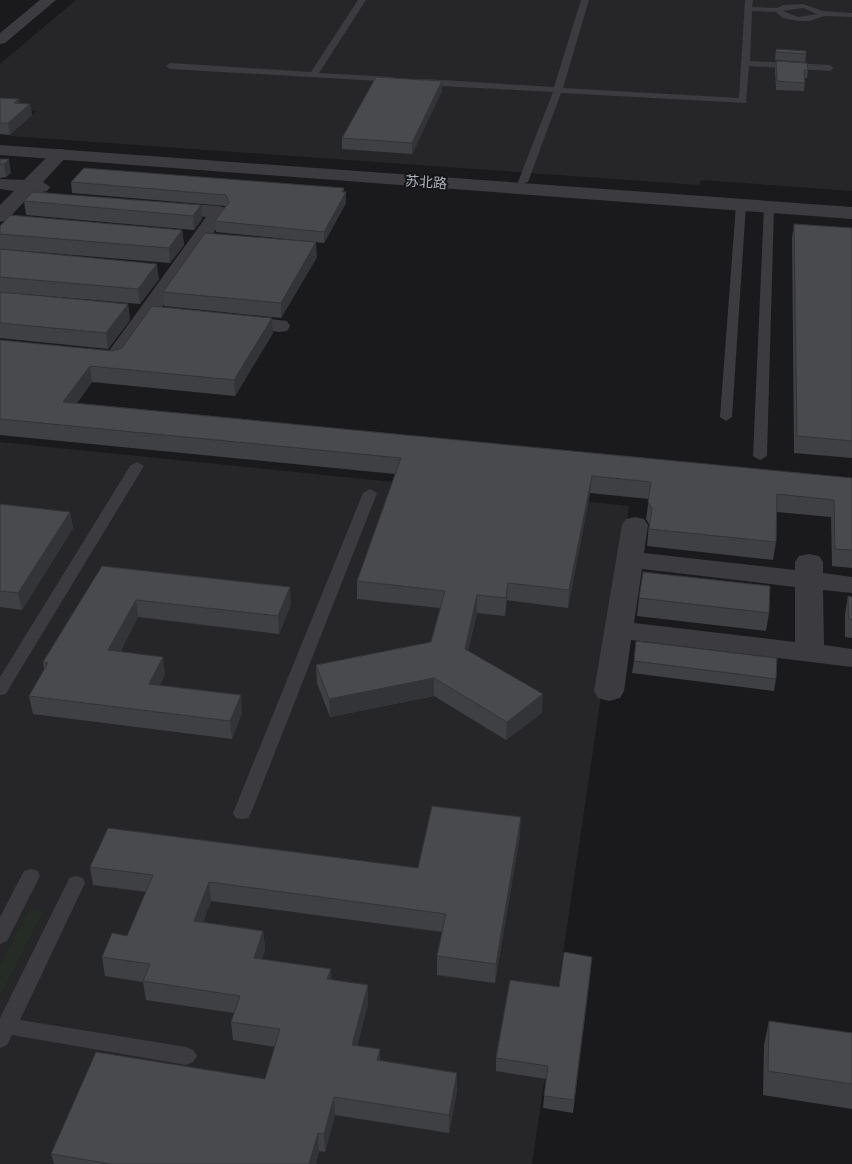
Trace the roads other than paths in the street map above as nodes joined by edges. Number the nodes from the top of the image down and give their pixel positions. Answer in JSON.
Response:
{"nodes":[{"id":1,"x":34,"y":0,"type":"edge"},
{"id":2,"x":49,"y":0,"type":"edge"},
{"id":3,"x":362,"y":0,"type":"edge"},
{"id":4,"x":585,"y":0,"type":"edge"},
{"id":5,"x":749,"y":4,"type":"edge"},
{"id":6,"x":778,"y":10,"type":"junction"},
{"id":7,"x":821,"y":13,"type":"junction"},
{"id":8,"x":852,"y":15,"type":"edge"},
{"id":9,"x":0,"y":27,"type":"edge"},
{"id":10,"x":0,"y":40,"type":"edge"},
{"id":11,"x":745,"y":63,"type":"junction"},
{"id":12,"x":170,"y":66,"type":"dead end"},
{"id":13,"x":830,"y":68,"type":"dead end"},
{"id":14,"x":312,"y":75,"type":"junction"},
{"id":15,"x":401,"y":80,"type":"edge"},
{"id":16,"x":411,"y":81,"type":"edge"},
{"id":17,"x":558,"y":90,"type":"junction"},
{"id":18,"x":0,"y":144,"type":"edge"},
{"id":19,"x":0,"y":150,"type":"edge"},
{"id":20,"x":60,"y":154,"type":"junction"},
{"id":21,"x":523,"y":182,"type":"junction"},
{"id":22,"x":0,"y":184,"type":"edge"},
{"id":23,"x":24,"y":191,"type":"junction"},
{"id":24,"x":82,"y":196,"type":"edge"},
{"id":25,"x":224,"y":202,"type":"edge"},
{"id":26,"x":741,"y":205,"type":"junction"},
{"id":27,"x":852,"y":205,"type":"edge"},
{"id":28,"x":769,"y":207,"type":"junction"},
{"id":29,"x":852,"y":213,"type":"edge"},
{"id":30,"x":0,"y":216,"type":"edge"},
{"id":31,"x":213,"y":319,"type":"edge"},
{"id":32,"x":279,"y":326,"type":"dead end"},
{"id":33,"x":67,"y":354,"type":"edge"},
{"id":34,"x":726,"y":417,"type":"dead end"},
{"id":35,"x":760,"y":456,"type":"dead end"},
{"id":36,"x":137,"y":466,"type":"dead end"},
{"id":37,"x":370,"y":493,"type":"dead end"},
{"id":38,"x":635,"y":526,"type":"dead end"},
{"id":39,"x":630,"y":560,"type":"junction"},
{"id":40,"x":809,"y":571,"type":"junction"},
{"id":41,"x":852,"y":585,"type":"edge"},
{"id":42,"x":619,"y":630,"type":"junction"},
{"id":43,"x":810,"y":653,"type":"junction"},
{"id":44,"x":852,"y":658,"type":"edge"},
{"id":45,"x":0,"y":690,"type":"edge"},
{"id":46,"x":609,"y":691,"type":"dead end"},
{"id":47,"x":242,"y":813,"type":"dead end"},
{"id":48,"x":31,"y":876,"type":"dead end"},
{"id":49,"x":76,"y":883,"type":"dead end"},
{"id":50,"x":0,"y":936,"type":"edge"},
{"id":51,"x":3,"y":1033,"type":"edge"},
{"id":52,"x":186,"y":1056,"type":"dead end"}],
"edges":[{"from":1,"to":9,"type":"street"},
{"from":2,"to":10,"type":"street"},
{"from":3,"to":14,"type":"lane"},
{"from":4,"to":17,"type":"lane"},
{"from":5,"to":6,"type":"lane"},
{"from":5,"to":11,"type":"lane"},
{"from":6,"to":7,"type":"lane"},
{"from":6,"to":7,"type":"lane"},
{"from":7,"to":8,"type":"lane"},
{"from":11,"to":13,"type":"lane"},
{"from":11,"to":17,"type":"lane"},
{"from":12,"to":14,"type":"lane"},
{"from":14,"to":15,"type":"lane"},
{"from":16,"to":17,"type":"lane"},
{"from":17,"to":21,"type":"lane"},
{"from":18,"to":21,"type":"street","name":"苏北路"},
{"from":19,"to":20,"type":"street","name":"苏北路"},
{"from":20,"to":23,"type":"street"},
{"from":20,"to":26,"type":"street","name":"苏北路"},
{"from":21,"to":27,"type":"street","name":"苏北路"},
{"from":22,"to":23,"type":"street"},
{"from":23,"to":24,"type":"street"},
{"from":23,"to":30,"type":"street"},
{"from":25,"to":33,"type":"street"},
{"from":26,"to":28,"type":"street","name":"苏北路"},
{"from":26,"to":34,"type":"lane"},
{"from":28,"to":29,"type":"street","name":"苏北路"},
{"from":28,"to":35,"type":"lane"},
{"from":31,"to":32,"type":"street"},
{"from":36,"to":45,"type":"lane"},
{"from":37,"to":47,"type":"lane"},
{"from":38,"to":39,"type":"street"},
{"from":39,"to":40,"type":"street"},
{"from":39,"to":42,"type":"street"},
{"from":40,"to":41,"type":"street"},
{"from":40,"to":43,"type":"street"},
{"from":42,"to":43,"type":"street"},
{"from":42,"to":46,"type":"street"},
{"from":43,"to":44,"type":"street"},
{"from":48,"to":50,"type":"lane"},
{"from":49,"to":51,"type":"lane"},
{"from":51,"to":52,"type":"lane"}]}
